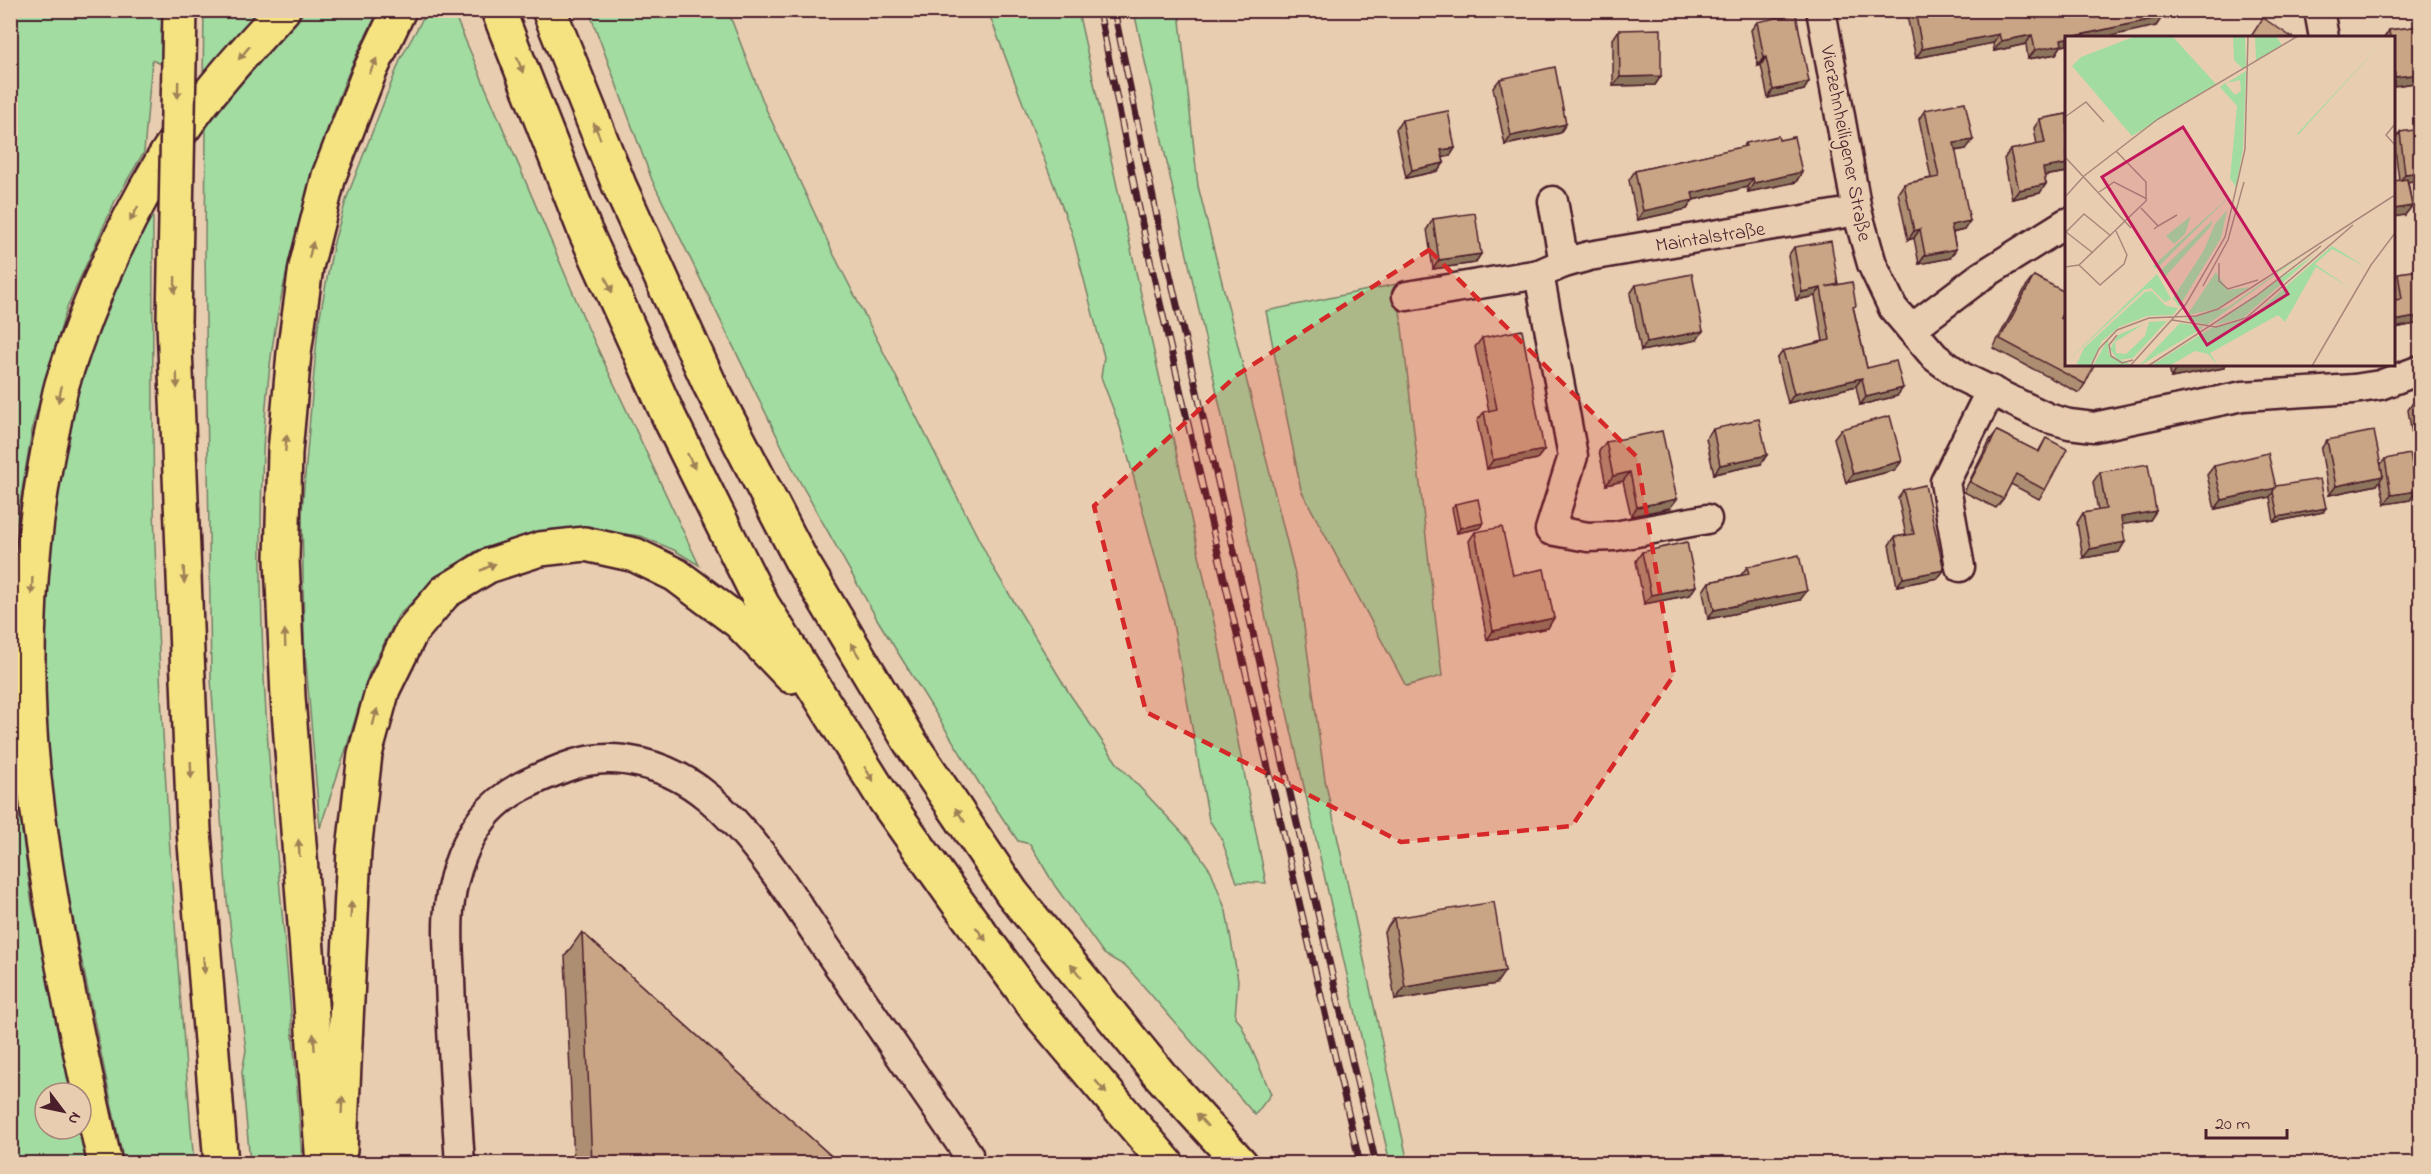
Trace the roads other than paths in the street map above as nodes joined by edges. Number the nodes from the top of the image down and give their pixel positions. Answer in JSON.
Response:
{"nodes":[{"id":1,"x":180,"y":10,"type":"edge"},
{"id":2,"x":283,"y":10,"type":"edge"},
{"id":3,"x":399,"y":10,"type":"edge"},
{"id":4,"x":498,"y":10,"type":"edge"},
{"id":5,"x":549,"y":10,"type":"edge"},
{"id":6,"x":1821,"y":10,"type":"edge"},
{"id":7,"x":2319,"y":10,"type":"edge"},
{"id":8,"x":2324,"y":36,"type":"edge"},
{"id":9,"x":1553,"y":201,"type":"dead end"},
{"id":10,"x":1857,"y":211,"type":"junction"},
{"id":11,"x":2065,"y":224,"type":"edge"},
{"id":12,"x":1551,"y":269,"type":"junction"},
{"id":13,"x":1407,"y":296,"type":"dead end"},
{"id":14,"x":1911,"y":329,"type":"junction"},
{"id":15,"x":2421,"y":370,"type":"edge"},
{"id":16,"x":1991,"y":390,"type":"junction"},
{"id":17,"x":1707,"y":519,"type":"dead end"},
{"id":18,"x":1960,"y":567,"type":"dead end"},
{"id":19,"x":838,"y":724,"type":"junction"},
{"id":20,"x":968,"y":1154,"type":"dead end"},
{"id":21,"x":105,"y":1164,"type":"edge"},
{"id":22,"x":221,"y":1164,"type":"edge"},
{"id":23,"x":323,"y":1164,"type":"edge"},
{"id":24,"x":339,"y":1164,"type":"edge"},
{"id":25,"x":460,"y":1164,"type":"edge"},
{"id":26,"x":1167,"y":1164,"type":"edge"},
{"id":27,"x":1241,"y":1164,"type":"edge"}],
"edges":[{"from":1,"to":22,"type":"highway","one_way":true,"bridge":true},
{"from":2,"to":21,"type":"highway","one_way":true},
{"from":23,"to":3,"type":"highway","one_way":true},
{"from":4,"to":19,"type":"highway","one_way":true},
{"from":27,"to":5,"type":"highway","one_way":true},
{"from":6,"to":10,"type":"street","name":"Vierzehnheiligener Straße"},
{"from":7,"to":8,"type":"street"},
{"from":9,"to":12,"type":"street"},
{"from":10,"to":12,"type":"street","name":"Maintalstraße"},
{"from":10,"to":14,"type":"street","name":"Vierzehnheiligener Straße"},
{"from":11,"to":14,"type":"street"},
{"from":12,"to":13,"type":"street","name":"Maintalstraße"},
{"from":12,"to":17,"type":"street"},
{"from":14,"to":16,"type":"street","name":"Vierzehnheiligener Straße"},
{"from":15,"to":16,"type":"street","name":"Vierzehnheiligener Straße"},
{"from":16,"to":18,"type":"street"},
{"from":24,"to":19,"type":"highway","one_way":true},
{"from":19,"to":26,"type":"highway","one_way":true},
{"from":20,"to":25,"type":"street"}]}
